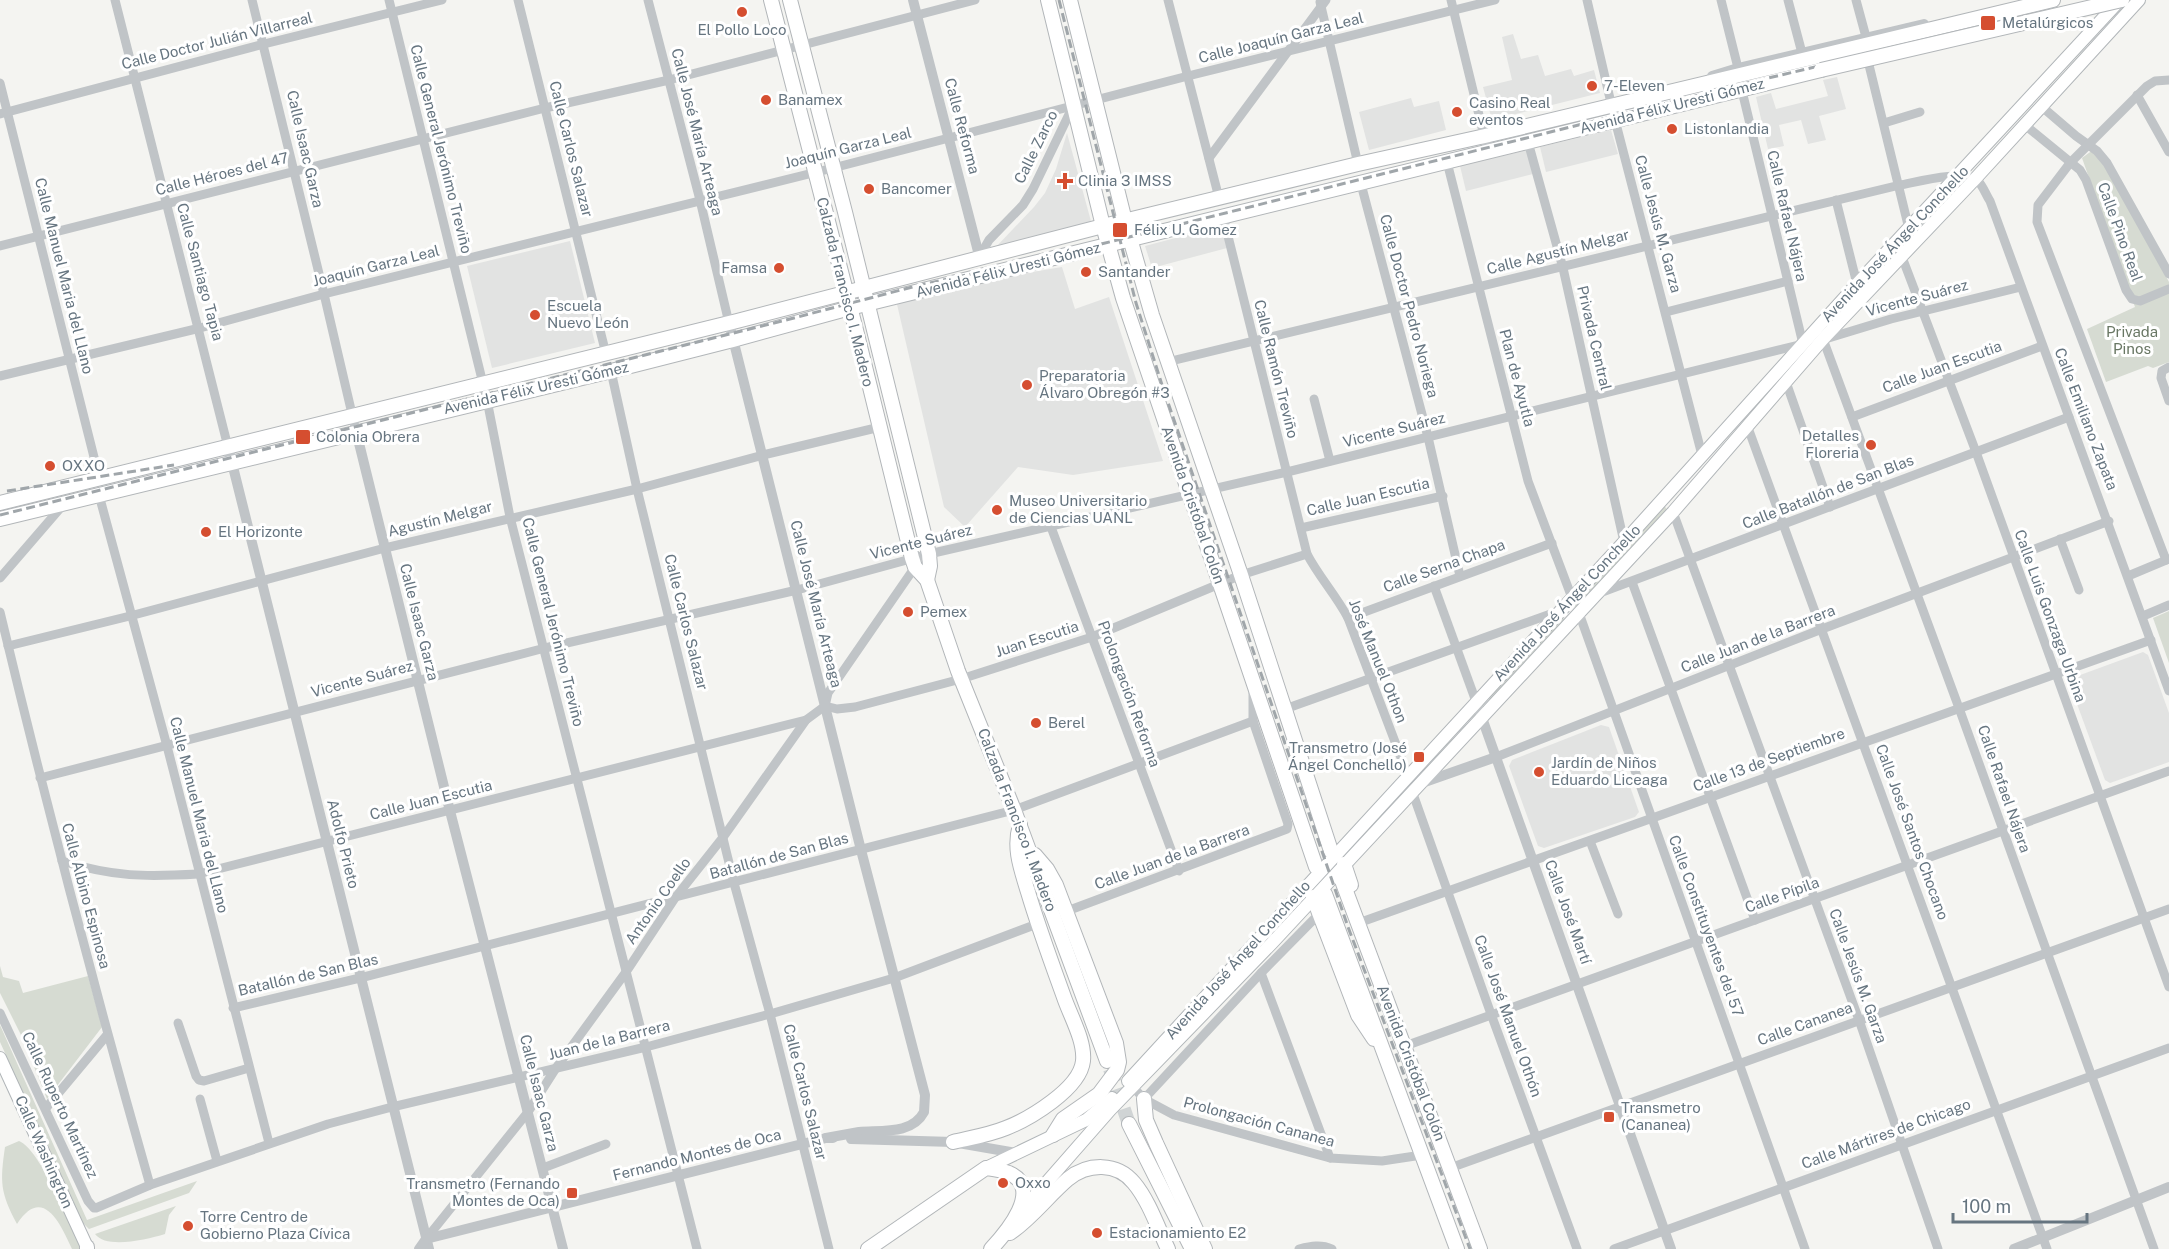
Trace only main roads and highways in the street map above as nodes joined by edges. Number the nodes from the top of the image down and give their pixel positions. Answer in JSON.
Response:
{"nodes":[{"id":1,"x":771,"y":0,"type":"edge"},
{"id":2,"x":790,"y":0,"type":"edge"},
{"id":3,"x":1048,"y":0,"type":"edge"},
{"id":4,"x":1070,"y":0,"type":"edge"},
{"id":5,"x":2053,"y":0,"type":"edge"},
{"id":6,"x":2140,"y":0,"type":"edge"},
{"id":7,"x":2118,"y":2,"type":"edge"},
{"id":8,"x":1125,"y":221,"type":"junction"},
{"id":9,"x":1103,"y":226,"type":"junction"},
{"id":10,"x":1130,"y":240,"type":"junction"},
{"id":11,"x":1108,"y":245,"type":"junction"},
{"id":12,"x":864,"y":289,"type":"junction"},
{"id":13,"x":847,"y":293,"type":"junction"},
{"id":14,"x":867,"y":304,"type":"junction"},
{"id":15,"x":850,"y":308,"type":"junction"},
{"id":16,"x":0,"y":503,"type":"edge"},
{"id":17,"x":0,"y":519,"type":"edge"},
{"id":18,"x":927,"y":580,"type":"junction"},
{"id":19,"x":1561,"y":610,"type":"junction"},
{"id":20,"x":1579,"y":614,"type":"junction"},
{"id":21,"x":1020,"y":825,"type":"junction"},
{"id":22,"x":1028,"y":846,"type":"junction"},
{"id":23,"x":1335,"y":850,"type":"junction"},
{"id":24,"x":1316,"y":867,"type":"dead end"},
{"id":25,"x":1342,"y":871,"type":"junction"},
{"id":26,"x":1319,"y":896,"type":"junction"},
{"id":27,"x":1406,"y":1046,"type":"junction"},
{"id":28,"x":1384,"y":1053,"type":"junction"},
{"id":29,"x":0,"y":1058,"type":"edge"},
{"id":30,"x":1107,"y":1061,"type":"tunnel mouth"},
{"id":31,"x":0,"y":1077,"type":"edge"},
{"id":32,"x":15,"y":1088,"type":"junction"},
{"id":33,"x":1144,"y":1099,"type":"road end"},
{"id":34,"x":1129,"y":1124,"type":"tunnel mouth"},
{"id":35,"x":1053,"y":1135,"type":"junction"},
{"id":36,"x":952,"y":1142,"type":"road end"},
{"id":37,"x":1422,"y":1155,"type":"junction"},
{"id":38,"x":986,"y":1168,"type":"junction"},
{"id":39,"x":1450,"y":1168,"type":"junction"},
{"id":40,"x":1017,"y":1216,"type":"junction"},
{"id":41,"x":994,"y":1245,"type":"edge"},
{"id":42,"x":87,"y":1248,"type":"edge"},
{"id":43,"x":868,"y":1249,"type":"edge"},
{"id":44,"x":1168,"y":1249,"type":"edge"},
{"id":45,"x":1192,"y":1249,"type":"edge"},
{"id":46,"x":1205,"y":1249,"type":"edge"},
{"id":47,"x":1457,"y":1249,"type":"edge"},
{"id":48,"x":1480,"y":1249,"type":"edge"}],
"edges":[{"from":1,"to":13,"type":"main road","name":"Calzada Francisco I. Madero"},
{"from":2,"to":12,"type":"main road","name":"Calzada Francisco I. Madero"},
{"from":3,"to":9,"type":"main road","name":"Avenida Cristóbal Colón"},
{"from":4,"to":8,"type":"main road","name":"Avenida Cristóbal Colón"},
{"from":5,"to":8,"type":"main road","name":"Avenida Félix Uresti Gómez"},
{"from":6,"to":20,"type":"main road","name":"Avenida José Ángel Conchello"},
{"from":7,"to":10,"type":"main road","name":"Avenida Félix Uresti Gómez","bridge":true},
{"from":7,"to":19,"type":"main road","name":"Avenida José Ángel Conchello"},
{"from":8,"to":9,"type":"main road","name":"Avenida Félix Uresti Gómez"},
{"from":8,"to":10,"type":"main road","name":"Avenida Cristóbal Colón"},
{"from":9,"to":11,"type":"main road","name":"Avenida Cristóbal Colón"},
{"from":9,"to":12,"type":"main road","name":"Avenida Félix Uresti Gómez"},
{"from":10,"to":11,"type":"main road","name":"Avenida Félix Uresti Gómez"},
{"from":10,"to":23,"type":"main road","name":"Avenida Cristóbal Colón"},
{"from":11,"to":14,"type":"main road","name":"Avenida Félix Uresti Gómez"},
{"from":11,"to":24,"type":"main road","name":"Avenida Cristóbal Colón"},
{"from":12,"to":13,"type":"main road","name":"Avenida Félix Uresti Gómez"},
{"from":12,"to":14,"type":"main road","name":"Calzada Francisco I. Madero"},
{"from":13,"to":15,"type":"main road","name":"Calzada Francisco I. Madero"},
{"from":13,"to":16,"type":"main road","name":"Avenida Félix Uresti Gómez"},
{"from":14,"to":15,"type":"main road","name":"Avenida Félix Uresti Gómez"},
{"from":14,"to":18,"type":"main road","name":"Calzada Francisco I. Madero"},
{"from":15,"to":17,"type":"main road","name":"Avenida Félix Uresti Gómez"},
{"from":15,"to":18,"type":"main road","name":"Calzada Francisco I. Madero"},
{"from":18,"to":21,"type":"main road","name":"Calzada Francisco I. Madero"},
{"from":19,"to":20,"type":"main road"},
{"from":19,"to":23,"type":"main road","name":"Avenida José Ángel Conchello"},
{"from":20,"to":25,"type":"main road","name":"Avenida José Ángel Conchello"},
{"from":21,"to":22,"type":"main road","name":"Calzada Francisco I. Madero"},
{"from":21,"to":36,"type":"main road"},
{"from":22,"to":30,"type":"main road","name":"Calzada Francisco I. Madero"},
{"from":22,"to":35,"type":"main road"},
{"from":23,"to":35,"type":"main road","name":"Avenida José Ángel Conchello"},
{"from":25,"to":26,"type":"main road","name":"Avenida José Ángel Conchello"},
{"from":25,"to":27,"type":"main road","name":"Avenida Cristóbal Colón"},
{"from":25,"to":27,"type":"main road"},
{"from":26,"to":28,"type":"main road","name":"Avenida Cristóbal Colón"},
{"from":26,"to":28,"type":"main road"},
{"from":26,"to":40,"type":"main road","name":"Avenida José Ángel Conchello"},
{"from":27,"to":39,"type":"main road","name":"Avenida Cristóbal Colón"},
{"from":28,"to":37,"type":"main road","name":"Avenida Cristóbal Colón"},
{"from":29,"to":32,"type":"main road","name":"Calle Washington"},
{"from":31,"to":32,"type":"main road"},
{"from":32,"to":42,"type":"main road","name":"Calle Washington"},
{"from":33,"to":46,"type":"main road"},
{"from":34,"to":45,"type":"main road"},
{"from":35,"to":38,"type":"main road","name":"Avenida José Ángel Conchello"},
{"from":37,"to":39,"type":"main road"},
{"from":37,"to":47,"type":"main road","name":"Avenida Cristóbal Colón"},
{"from":38,"to":40,"type":"main road"},
{"from":38,"to":43,"type":"main road"},
{"from":39,"to":48,"type":"main road","name":"Avenida Cristóbal Colón"},
{"from":40,"to":41,"type":"main road"},
{"from":41,"to":44,"type":"main road"}]}
